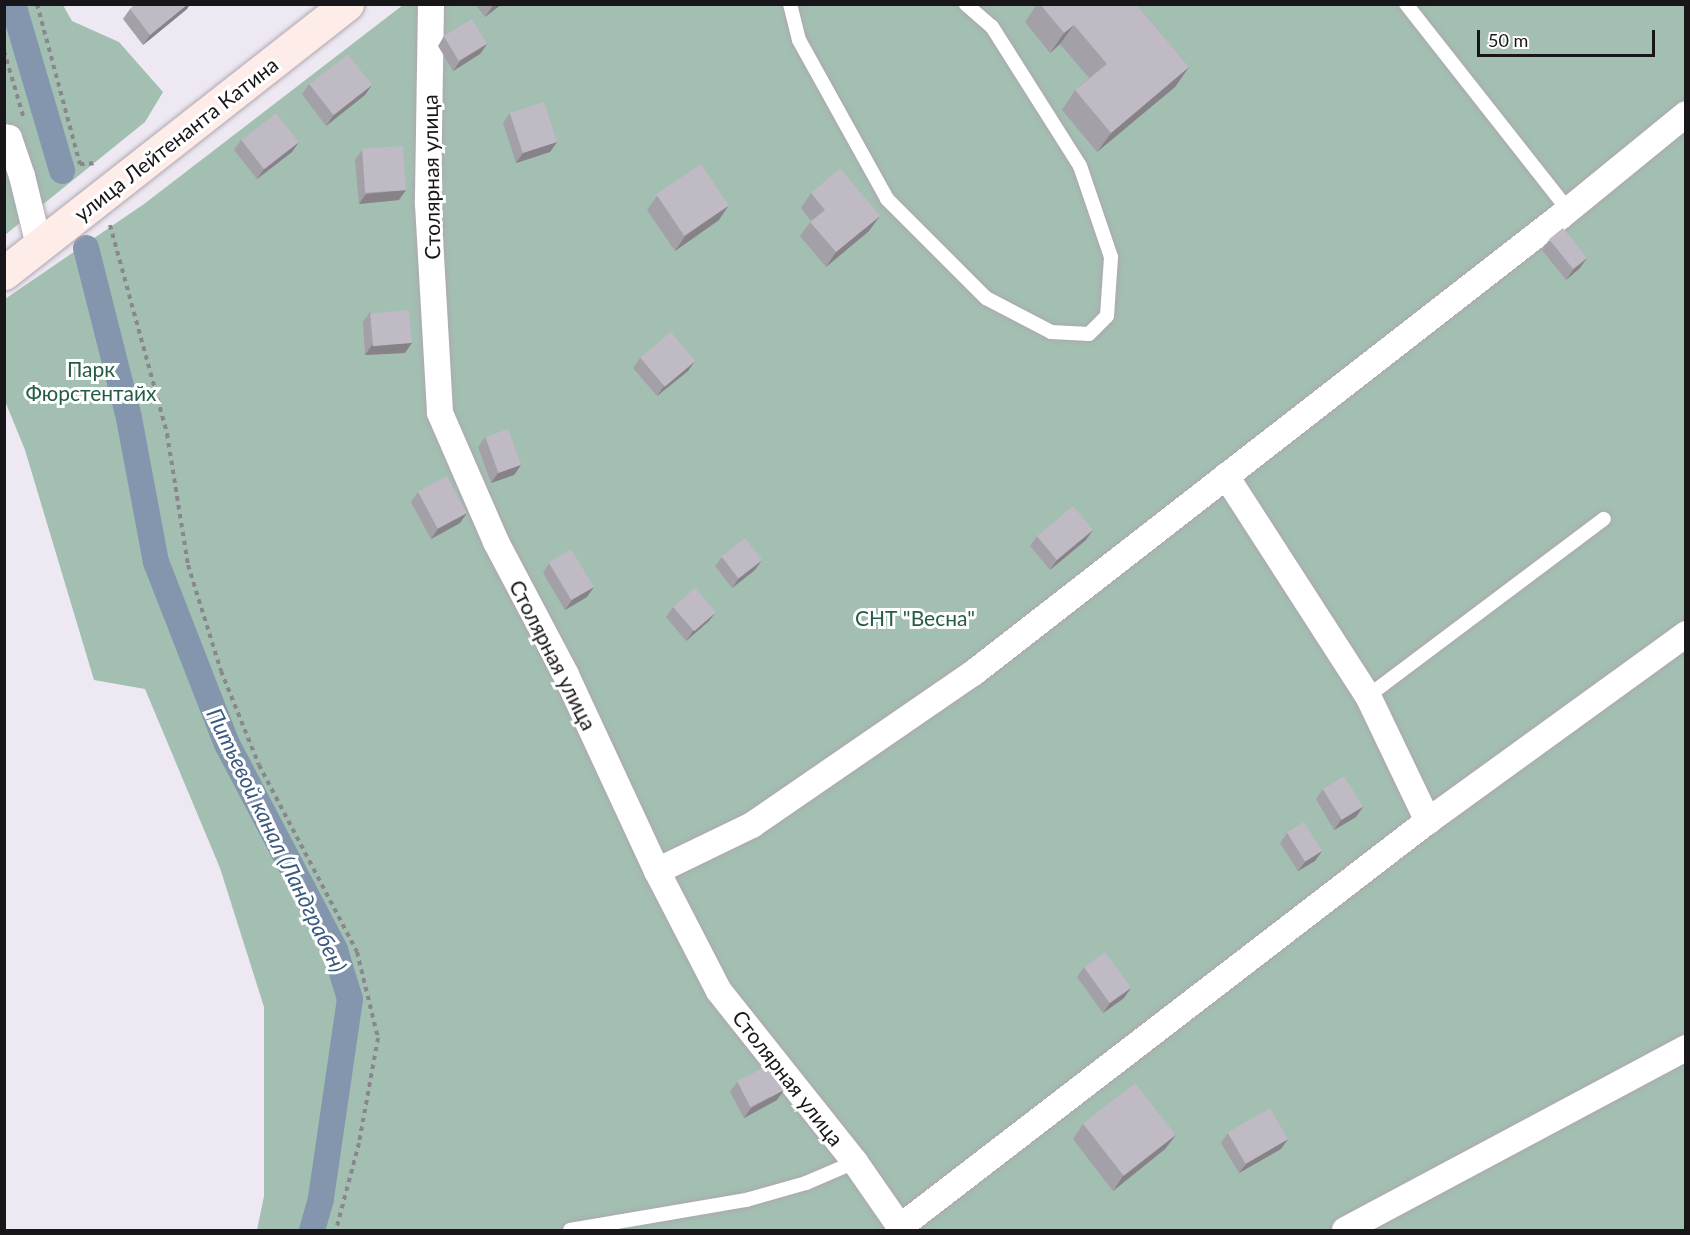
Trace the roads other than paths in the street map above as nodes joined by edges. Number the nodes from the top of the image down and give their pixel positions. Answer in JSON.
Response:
{"nodes":[{"id":1,"x":347,"y":4,"type":"edge"},
{"id":2,"x":431,"y":4,"type":"edge"},
{"id":3,"x":790,"y":4,"type":"edge"},
{"id":4,"x":966,"y":4,"type":"edge"},
{"id":5,"x":1406,"y":4,"type":"edge"},
{"id":6,"x":1686,"y":114,"type":"edge"},
{"id":7,"x":11,"y":132,"type":"edge"},
{"id":8,"x":1568,"y":210,"type":"junction"},
{"id":9,"x":39,"y":246,"type":"junction"},
{"id":10,"x":4,"y":273,"type":"edge"},
{"id":11,"x":1226,"y":476,"type":"junction"},
{"id":12,"x":1604,"y":519,"type":"dead end"},
{"id":13,"x":1686,"y":634,"type":"edge"},
{"id":14,"x":1368,"y":696,"type":"junction"},
{"id":15,"x":1428,"y":820,"type":"junction"},
{"id":16,"x":657,"y":871,"type":"junction"},
{"id":17,"x":1686,"y":1048,"type":"edge"},
{"id":18,"x":855,"y":1162,"type":"junction"},
{"id":19,"x":901,"y":1229,"type":"edge"},
{"id":20,"x":570,"y":1230,"type":"edge"},
{"id":21,"x":1345,"y":1230,"type":"edge"}],
"edges":[{"from":1,"to":9,"type":"street","name":"улица Лейтенанта Катина"},
{"from":2,"to":16,"type":"street","name":"Столярная улица"},
{"from":3,"to":4,"type":"lane"},
{"from":5,"to":8,"type":"lane"},
{"from":6,"to":8,"type":"street"},
{"from":7,"to":9,"type":"street"},
{"from":8,"to":11,"type":"street"},
{"from":9,"to":10,"type":"street","name":"улица Лейтенанта Катина"},
{"from":11,"to":14,"type":"street"},
{"from":11,"to":16,"type":"street"},
{"from":12,"to":14,"type":"lane"},
{"from":13,"to":15,"type":"street"},
{"from":14,"to":15,"type":"street"},
{"from":15,"to":19,"type":"street"},
{"from":16,"to":18,"type":"street","name":"Столярная улица"},
{"from":17,"to":21,"type":"street"},
{"from":18,"to":19,"type":"street","name":"Столярная улица"},
{"from":18,"to":20,"type":"lane"}]}
